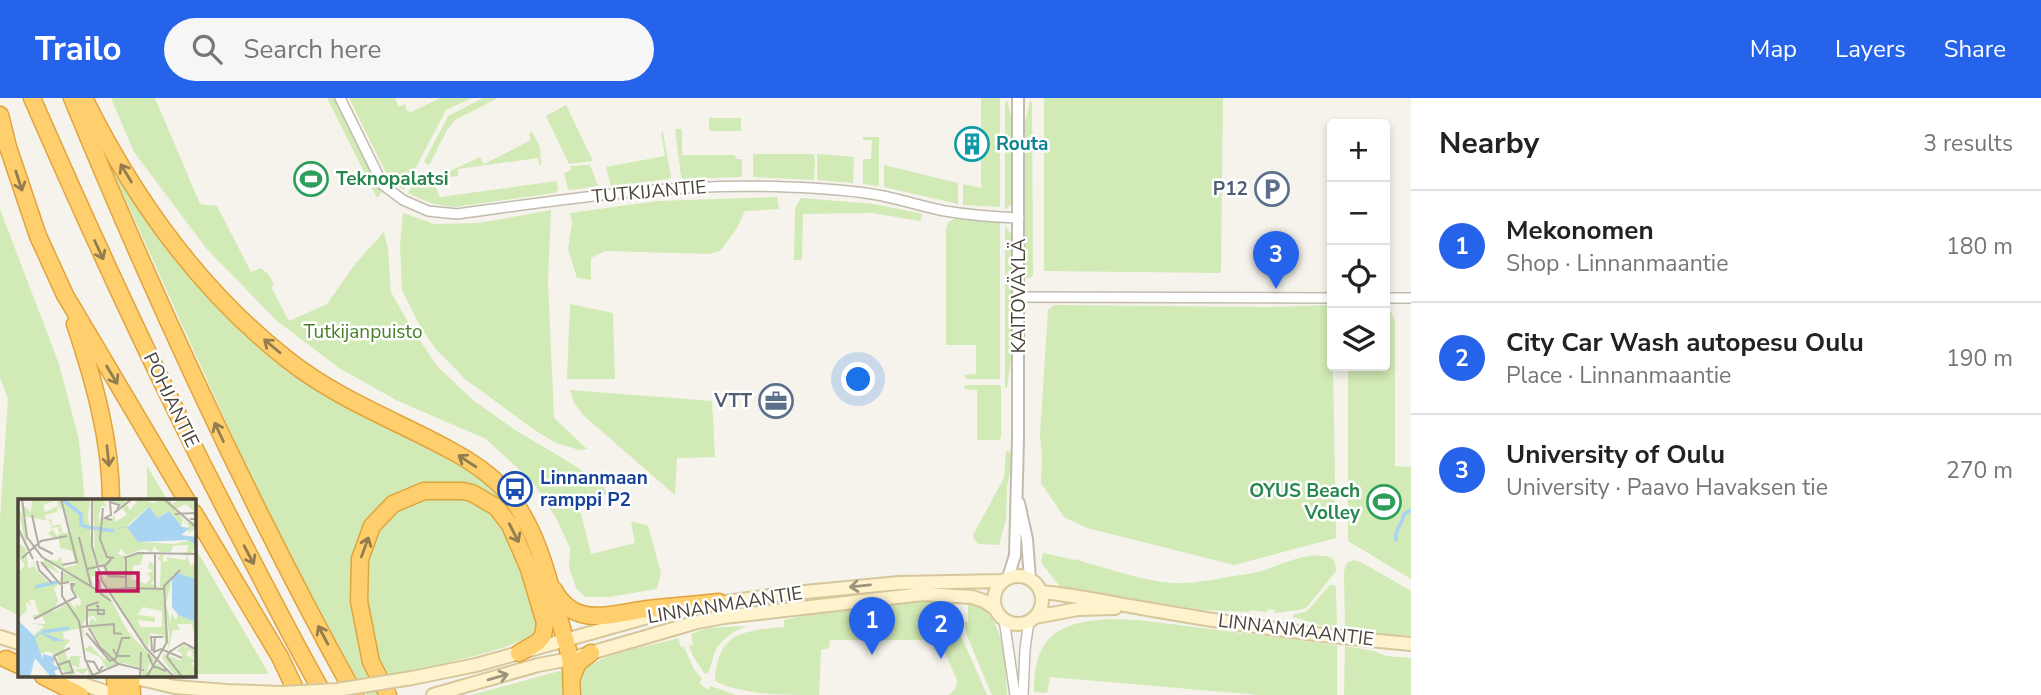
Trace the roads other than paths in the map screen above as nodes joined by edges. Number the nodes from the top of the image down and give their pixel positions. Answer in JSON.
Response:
{"nodes":[{"id":1,"x":32,"y":98,"type":"edge"},
{"id":2,"x":72,"y":98,"type":"edge"},
{"id":3,"x":84,"y":98,"type":"edge"},
{"id":4,"x":340,"y":98,"type":"edge"},
{"id":5,"x":1018,"y":98,"type":"edge"},
{"id":6,"x":0,"y":115,"type":"edge"},
{"id":7,"x":1019,"y":218,"type":"junction"},
{"id":8,"x":65,"y":295,"type":"junction"},
{"id":9,"x":1019,"y":297,"type":"junction"},
{"id":10,"x":1327,"y":298,"type":"edge"},
{"id":11,"x":1390,"y":298,"type":"edge"},
{"id":12,"x":1411,"y":298,"type":"edge"},
{"id":13,"x":1016,"y":495,"type":"junction"},
{"id":14,"x":111,"y":499,"type":"edge"},
{"id":15,"x":186,"y":499,"type":"edge"},
{"id":16,"x":196,"y":516,"type":"edge"},
{"id":17,"x":546,"y":574,"type":"junction"},
{"id":18,"x":1030,"y":579,"type":"junction"},
{"id":19,"x":1006,"y":580,"type":"junction"},
{"id":20,"x":1041,"y":592,"type":"junction"},
{"id":21,"x":719,"y":602,"type":"junction"},
{"id":22,"x":1140,"y":608,"type":"junction"},
{"id":23,"x":1000,"y":614,"type":"junction"},
{"id":24,"x":1032,"y":619,"type":"junction"},
{"id":25,"x":0,"y":637,"type":"edge"},
{"id":26,"x":565,"y":639,"type":"junction"},
{"id":27,"x":18,"y":643,"type":"edge"},
{"id":28,"x":1411,"y":644,"type":"edge"},
{"id":29,"x":519,"y":653,"type":"junction"},
{"id":30,"x":591,"y":653,"type":"junction"},
{"id":31,"x":570,"y":659,"type":"junction"},
{"id":32,"x":47,"y":678,"type":"edge"},
{"id":33,"x":66,"y":678,"type":"edge"},
{"id":34,"x":123,"y":678,"type":"edge"},
{"id":35,"x":125,"y":678,"type":"edge"},
{"id":36,"x":133,"y":678,"type":"edge"},
{"id":37,"x":571,"y":687,"type":"edge"},
{"id":38,"x":290,"y":694,"type":"edge"},
{"id":39,"x":80,"y":695,"type":"edge"},
{"id":40,"x":116,"y":695,"type":"edge"},
{"id":41,"x":132,"y":695,"type":"edge"},
{"id":42,"x":324,"y":695,"type":"edge"},
{"id":43,"x":355,"y":695,"type":"edge"},
{"id":44,"x":388,"y":695,"type":"edge"},
{"id":45,"x":433,"y":695,"type":"edge"},
{"id":46,"x":1015,"y":695,"type":"edge"},
{"id":47,"x":1023,"y":695,"type":"edge"}],
"edges":[{"from":1,"to":42,"type":"highway","name":"POHJANTIE","one_way":true},
{"from":43,"to":2,"type":"highway","name":"POHJANTIE","one_way":true},
{"from":17,"to":3,"type":"highway","one_way":true},
{"from":4,"to":7,"type":"street","name":"TUTKIJANTIE"},
{"from":5,"to":7,"type":"street","name":"KAITOVÄYLÄ"},
{"from":6,"to":8,"type":"highway","one_way":true},
{"from":7,"to":9,"type":"street","name":"KAITOVÄYLÄ"},
{"from":8,"to":14,"type":"highway","one_way":true},
{"from":8,"to":15,"type":"highway","one_way":true},
{"from":9,"to":10,"type":"street"},
{"from":9,"to":13,"type":"street","name":"KAITOVÄYLÄ"},
{"from":11,"to":12,"type":"street"},
{"from":13,"to":18,"type":"street","name":"KAITOVÄYLÄ"},
{"from":13,"to":19,"type":"street","name":"KAITOVÄYLÄ"},
{"from":16,"to":38,"type":"highway"},
{"from":17,"to":21,"type":"highway"},
{"from":17,"to":26,"type":"highway"},
{"from":18,"to":19,"type":"main road"},
{"from":18,"to":20,"type":"main road"},
{"from":19,"to":21,"type":"main road","name":"LINNANMAANTIE","one_way":true},
{"from":19,"to":23,"type":"main road"},
{"from":20,"to":22,"type":"main road","name":"LINNANMAANTIE"},
{"from":20,"to":24,"type":"main road"},
{"from":21,"to":26,"type":"main road","name":"LINNANMAANTIE"},
{"from":22,"to":24,"type":"main road","name":"LINNANMAANTIE"},
{"from":22,"to":28,"type":"main road","name":"LINNANMAANTIE"},
{"from":23,"to":24,"type":"main road"},
{"from":23,"to":30,"type":"main road","name":"LINNANMAANTIE"},
{"from":23,"to":46,"type":"street"},
{"from":24,"to":47,"type":"street"},
{"from":25,"to":27,"type":"main road"},
{"from":26,"to":29,"type":"main road","name":"LINNANMAANTIE"},
{"from":26,"to":31,"type":"highway"},
{"from":29,"to":38,"type":"main road","name":"LINNANMAANTIE","bridge":true},
{"from":44,"to":29,"type":"highway","one_way":true},
{"from":30,"to":31,"type":"main road","name":"LINNANMAANTIE"},
{"from":30,"to":37,"type":"highway"},
{"from":31,"to":37,"type":"highway"},
{"from":45,"to":31,"type":"main road","name":"LINNANMAANTIE","one_way":true},
{"from":32,"to":39,"type":"highway"},
{"from":33,"to":40,"type":"main road"},
{"from":34,"to":40,"type":"highway"},
{"from":35,"to":41,"type":"highway"},
{"from":36,"to":38,"type":"main road","name":"LINNANMAANTIE"}]}
